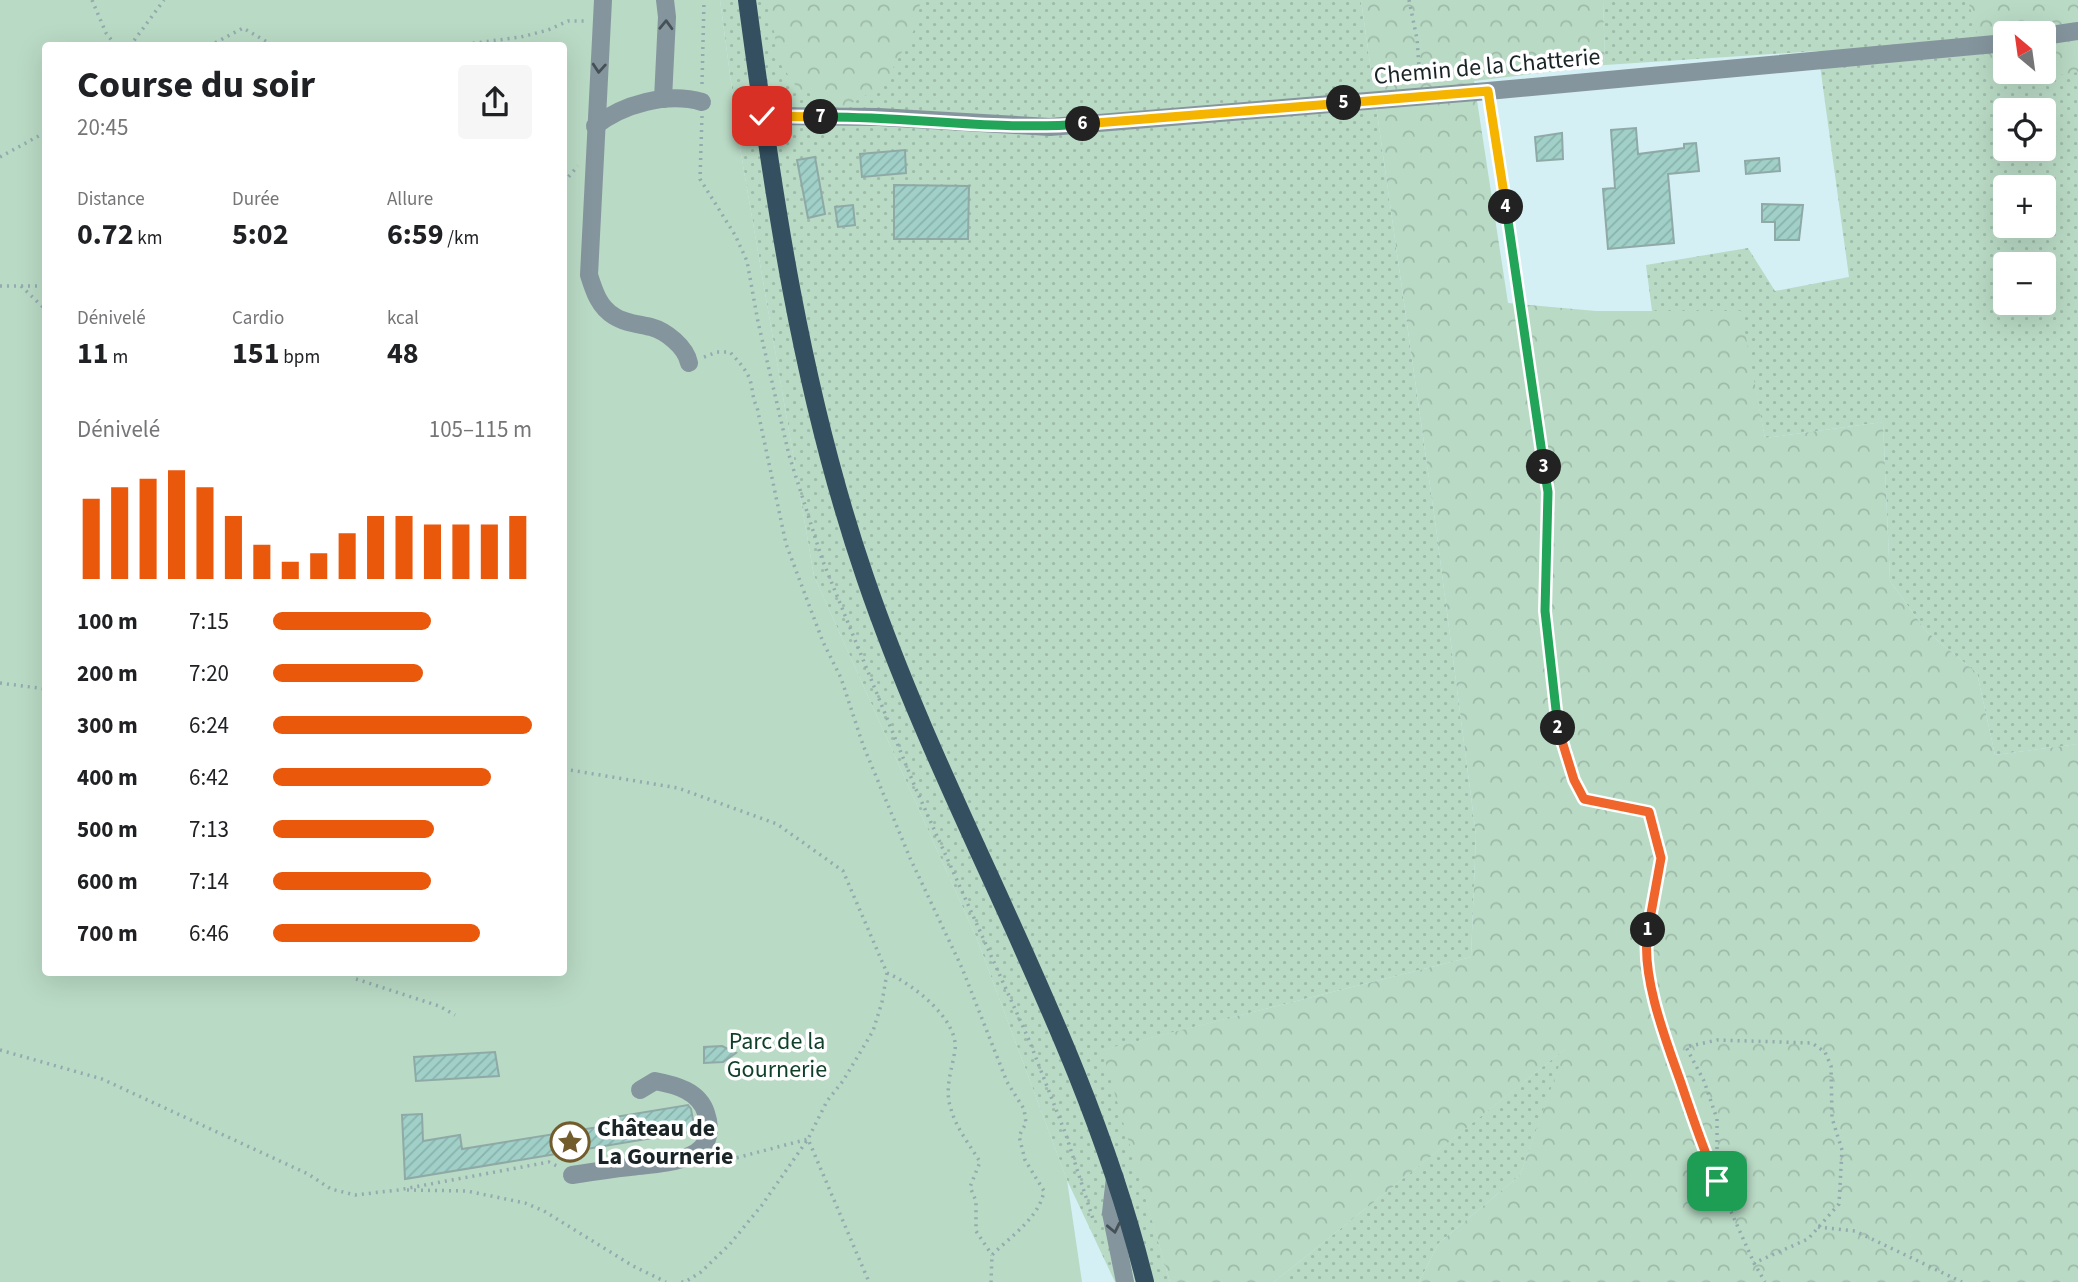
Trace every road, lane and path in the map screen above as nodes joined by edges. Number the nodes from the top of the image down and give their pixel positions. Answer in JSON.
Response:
{"nodes":[{"id":1,"x":92,"y":0,"type":"edge"},
{"id":2,"x":164,"y":0,"type":"edge"},
{"id":3,"x":603,"y":0,"type":"edge"},
{"id":4,"x":665,"y":0,"type":"edge"},
{"id":5,"x":704,"y":0,"type":"edge"},
{"id":6,"x":747,"y":0,"type":"edge"},
{"id":7,"x":1409,"y":0,"type":"edge"},
{"id":8,"x":602,"y":22,"type":"junction"},
{"id":9,"x":2078,"y":31,"type":"edge"},
{"id":10,"x":2056,"y":34,"type":"edge"},
{"id":11,"x":113,"y":42,"type":"edge"},
{"id":12,"x":133,"y":42,"type":"edge"},
{"id":13,"x":217,"y":42,"type":"edge"},
{"id":14,"x":267,"y":42,"type":"edge"},
{"id":15,"x":483,"y":42,"type":"edge"},
{"id":16,"x":1993,"y":44,"type":"edge"},
{"id":17,"x":1488,"y":91,"type":"junction"},
{"id":18,"x":1421,"y":96,"type":"junction"},
{"id":19,"x":663,"y":100,"type":"junction"},
{"id":20,"x":702,"y":102,"type":"joint"},
{"id":21,"x":762,"y":116,"type":"junction"},
{"id":22,"x":595,"y":126,"type":"junction"},
{"id":23,"x":42,"y":134,"type":"edge"},
{"id":24,"x":0,"y":157,"type":"edge"},
{"id":25,"x":0,"y":286,"type":"edge"},
{"id":26,"x":21,"y":286,"type":"junction"},
{"id":27,"x":42,"y":286,"type":"edge"},
{"id":28,"x":42,"y":306,"type":"edge"},
{"id":29,"x":689,"y":363,"type":"joint"},
{"id":30,"x":0,"y":682,"type":"edge"},
{"id":31,"x":42,"y":688,"type":"edge"},
{"id":32,"x":567,"y":770,"type":"edge"},
{"id":33,"x":887,"y":973,"type":"junction"},
{"id":34,"x":356,"y":979,"type":"dead end"},
{"id":35,"x":455,"y":1015,"type":"dead end"},
{"id":36,"x":0,"y":1050,"type":"edge"},
{"id":37,"x":640,"y":1090,"type":"dead end"},
{"id":38,"x":807,"y":1139,"type":"junction"},
{"id":39,"x":692,"y":1156,"type":"junction"},
{"id":40,"x":1115,"y":1173,"type":"junction"},
{"id":41,"x":572,"y":1175,"type":"joint"},
{"id":42,"x":1717,"y":1181,"type":"junction"},
{"id":43,"x":398,"y":1190,"type":"junction"},
{"id":44,"x":1818,"y":1227,"type":"junction"},
{"id":45,"x":992,"y":1255,"type":"junction"},
{"id":46,"x":1754,"y":1263,"type":"junction"},
{"id":47,"x":666,"y":1282,"type":"edge"},
{"id":48,"x":677,"y":1282,"type":"edge"},
{"id":49,"x":869,"y":1282,"type":"edge"},
{"id":50,"x":991,"y":1282,"type":"edge"},
{"id":51,"x":1125,"y":1282,"type":"edge"},
{"id":52,"x":1145,"y":1282,"type":"edge"},
{"id":53,"x":1765,"y":1282,"type":"edge"},
{"id":54,"x":1962,"y":1282,"type":"edge"}],
"edges":[{"from":1,"to":11,"type":"path"},
{"from":2,"to":12,"type":"path"},
{"from":3,"to":8,"type":"street"},
{"from":19,"to":4,"type":"street","one_way":true},
{"from":5,"to":20,"type":"path"},
{"from":6,"to":21,"type":"main road"},
{"from":7,"to":18,"type":"path"},
{"from":8,"to":15,"type":"path"},
{"from":8,"to":22,"type":"street","one_way":true},
{"from":9,"to":10,"type":"street"},
{"from":13,"to":14,"type":"path"},
{"from":16,"to":17,"type":"street","name":"Chemin de la Chatterie"},
{"from":17,"to":18,"type":"street","name":"Chemin de la Chatterie"},
{"from":17,"to":42,"type":"path"},
{"from":18,"to":21,"type":"street","name":"Chemin de la Chatterie"},
{"from":19,"to":20,"type":"street"},
{"from":19,"to":22,"type":"street"},
{"from":21,"to":40,"type":"main road"},
{"from":22,"to":29,"type":"street"},
{"from":23,"to":24,"type":"path"},
{"from":25,"to":26,"type":"path"},
{"from":26,"to":27,"type":"path"},
{"from":26,"to":28,"type":"path"},
{"from":29,"to":45,"type":"path"},
{"from":30,"to":31,"type":"path"},
{"from":32,"to":33,"type":"path"},
{"from":33,"to":38,"type":"path"},
{"from":33,"to":45,"type":"path"},
{"from":34,"to":35,"type":"path"},
{"from":36,"to":43,"type":"path"},
{"from":37,"to":39,"type":"street"},
{"from":38,"to":39,"type":"path"},
{"from":38,"to":48,"type":"path"},
{"from":38,"to":49,"type":"path"},
{"from":39,"to":41,"type":"street"},
{"from":40,"to":51,"type":"street","one_way":true},
{"from":40,"to":52,"type":"main road"},
{"from":41,"to":43,"type":"path"},
{"from":42,"to":44,"type":"path"},
{"from":42,"to":46,"type":"path"},
{"from":43,"to":47,"type":"path"},
{"from":44,"to":46,"type":"path"},
{"from":44,"to":54,"type":"path"},
{"from":45,"to":50,"type":"path"},
{"from":46,"to":53,"type":"path"}]}
